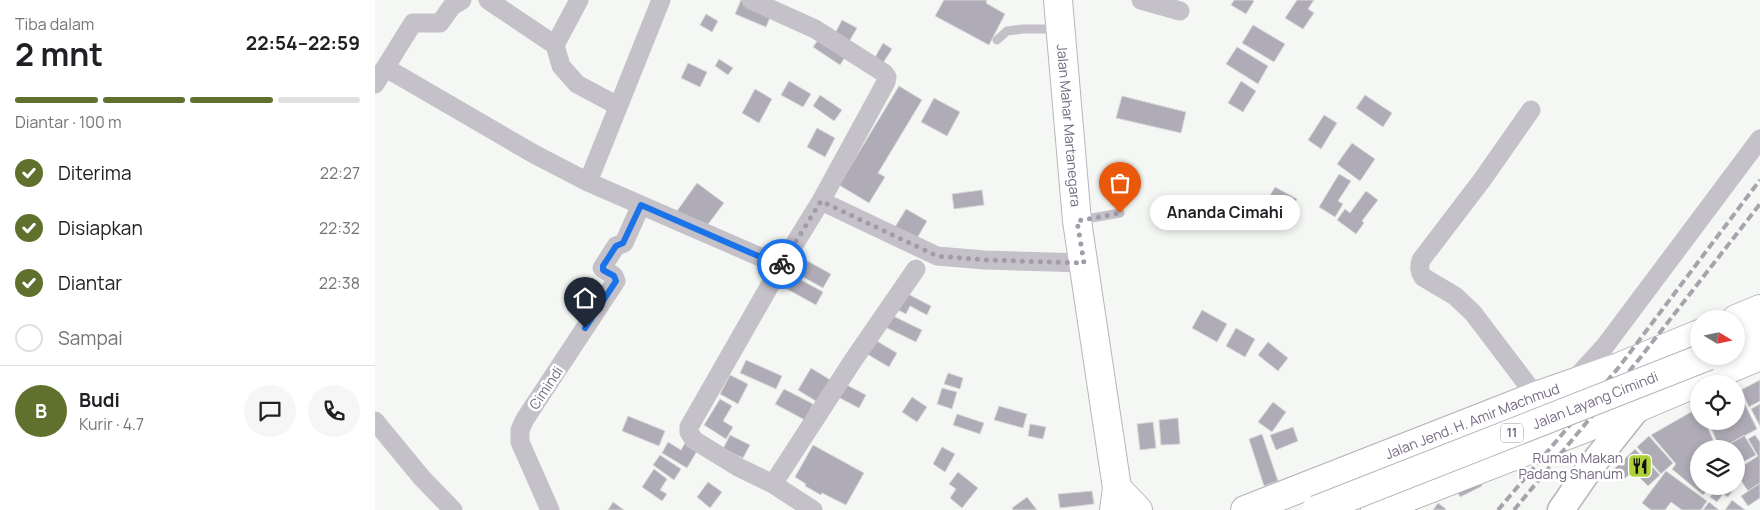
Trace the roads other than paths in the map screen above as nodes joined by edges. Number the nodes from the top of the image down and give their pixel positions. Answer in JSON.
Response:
{"nodes":[{"id":1,"x":462,"y":0,"type":"edge"},
{"id":2,"x":488,"y":0,"type":"edge"},
{"id":3,"x":579,"y":0,"type":"edge"},
{"id":4,"x":661,"y":0,"type":"edge"},
{"id":5,"x":751,"y":0,"type":"edge"},
{"id":6,"x":1141,"y":0,"type":"edge"},
{"id":7,"x":1055,"y":9,"type":"edge"},
{"id":8,"x":1180,"y":11,"type":"dead end"},
{"id":9,"x":997,"y":40,"type":"dead end"},
{"id":10,"x":555,"y":45,"type":"junction"},
{"id":11,"x":386,"y":68,"type":"junction"},
{"id":12,"x":375,"y":84,"type":"edge"},
{"id":13,"x":618,"y":106,"type":"junction"},
{"id":14,"x":1531,"y":110,"type":"dead end"},
{"id":15,"x":1760,"y":139,"type":"edge"},
{"id":16,"x":587,"y":182,"type":"junction"},
{"id":17,"x":821,"y":201,"type":"junction"},
{"id":18,"x":641,"y":205,"type":"junction"},
{"id":19,"x":1120,"y":213,"type":"dead end"},
{"id":20,"x":1077,"y":221,"type":"junction"},
{"id":21,"x":1084,"y":263,"type":"junction"},
{"id":22,"x":781,"y":266,"type":"junction"},
{"id":23,"x":916,"y":269,"type":"dead end"},
{"id":24,"x":1760,"y":309,"type":"edge"},
{"id":25,"x":1745,"y":315,"type":"edge"},
{"id":26,"x":1760,"y":336,"type":"edge"},
{"id":27,"x":1690,"y":338,"type":"edge"},
{"id":28,"x":1745,"y":342,"type":"edge"},
{"id":29,"x":1690,"y":352,"type":"edge"},
{"id":30,"x":1760,"y":356,"type":"edge"},
{"id":31,"x":1690,"y":363,"type":"edge"},
{"id":32,"x":1570,"y":384,"type":"junction"},
{"id":33,"x":1536,"y":396,"type":"junction"},
{"id":34,"x":1637,"y":408,"type":"junction"},
{"id":35,"x":375,"y":421,"type":"edge"},
{"id":36,"x":1411,"y":444,"type":"junction"},
{"id":37,"x":773,"y":484,"type":"junction"},
{"id":38,"x":1425,"y":496,"type":"junction"},
{"id":39,"x":1115,"y":499,"type":"edge"},
{"id":40,"x":453,"y":510,"type":"edge"},
{"id":41,"x":550,"y":510,"type":"edge"},
{"id":42,"x":813,"y":510,"type":"edge"},
{"id":43,"x":1138,"y":510,"type":"edge"},
{"id":44,"x":1245,"y":510,"type":"edge"},
{"id":45,"x":1316,"y":510,"type":"edge"},
{"id":46,"x":1375,"y":510,"type":"edge"},
{"id":47,"x":1561,"y":510,"type":"edge"}],
"edges":[{"from":1,"to":11,"type":"street"},
{"from":2,"to":10,"type":"street"},
{"from":3,"to":10,"type":"street"},
{"from":4,"to":13,"type":"street"},
{"from":5,"to":17,"type":"street"},
{"from":6,"to":8,"type":"street"},
{"from":7,"to":9,"type":"lane"},
{"from":7,"to":20,"type":"main road","name":"Jalan Mahar Martanegara"},
{"from":10,"to":13,"type":"street"},
{"from":11,"to":12,"type":"street"},
{"from":11,"to":16,"type":"street"},
{"from":13,"to":16,"type":"street"},
{"from":14,"to":33,"type":"street"},
{"from":15,"to":32,"type":"street"},
{"from":16,"to":18,"type":"street"},
{"from":17,"to":21,"type":"street"},
{"from":17,"to":22,"type":"street"},
{"from":18,"to":22,"type":"street"},
{"from":18,"to":41,"type":"street","name":"Cimindi"},
{"from":19,"to":20,"type":"lane"},
{"from":20,"to":21,"type":"main road","name":"Jalan Mahar Martanegara"},
{"from":21,"to":39,"type":"main road","name":"Jalan Mahar Martanegara"},
{"from":22,"to":37,"type":"street"},
{"from":23,"to":37,"type":"street"},
{"from":24,"to":25,"type":"main road"},
{"from":26,"to":28,"type":"main road"},
{"from":27,"to":32,"type":"main road","name":"Jalan Jend. H. Amir Machmud","number":"11"},
{"from":29,"to":34,"type":"main road"},
{"from":30,"to":34,"type":"main road","number":"11"},
{"from":31,"to":45,"type":"main road","name":"Jalan Layang Cimindi","number":"11","bridge":true},
{"from":32,"to":33,"type":"main road","name":"Jalan Jend. H. Amir Machmud","number":"11"},
{"from":33,"to":36,"type":"main road","name":"Jalan Jend. H. Amir Machmud","number":"11"},
{"from":34,"to":38,"type":"main road","number":"11"},
{"from":34,"to":47,"type":"main road"},
{"from":35,"to":40,"type":"street"},
{"from":36,"to":38,"type":"main road"},
{"from":36,"to":44,"type":"main road","name":"Jalan Jend. H. Amir Machmud","number":"11"},
{"from":37,"to":42,"type":"street"},
{"from":38,"to":46,"type":"main road","number":"11"},
{"from":39,"to":43,"type":"main road","name":"Jalan Mahar Martanegara"}]}
